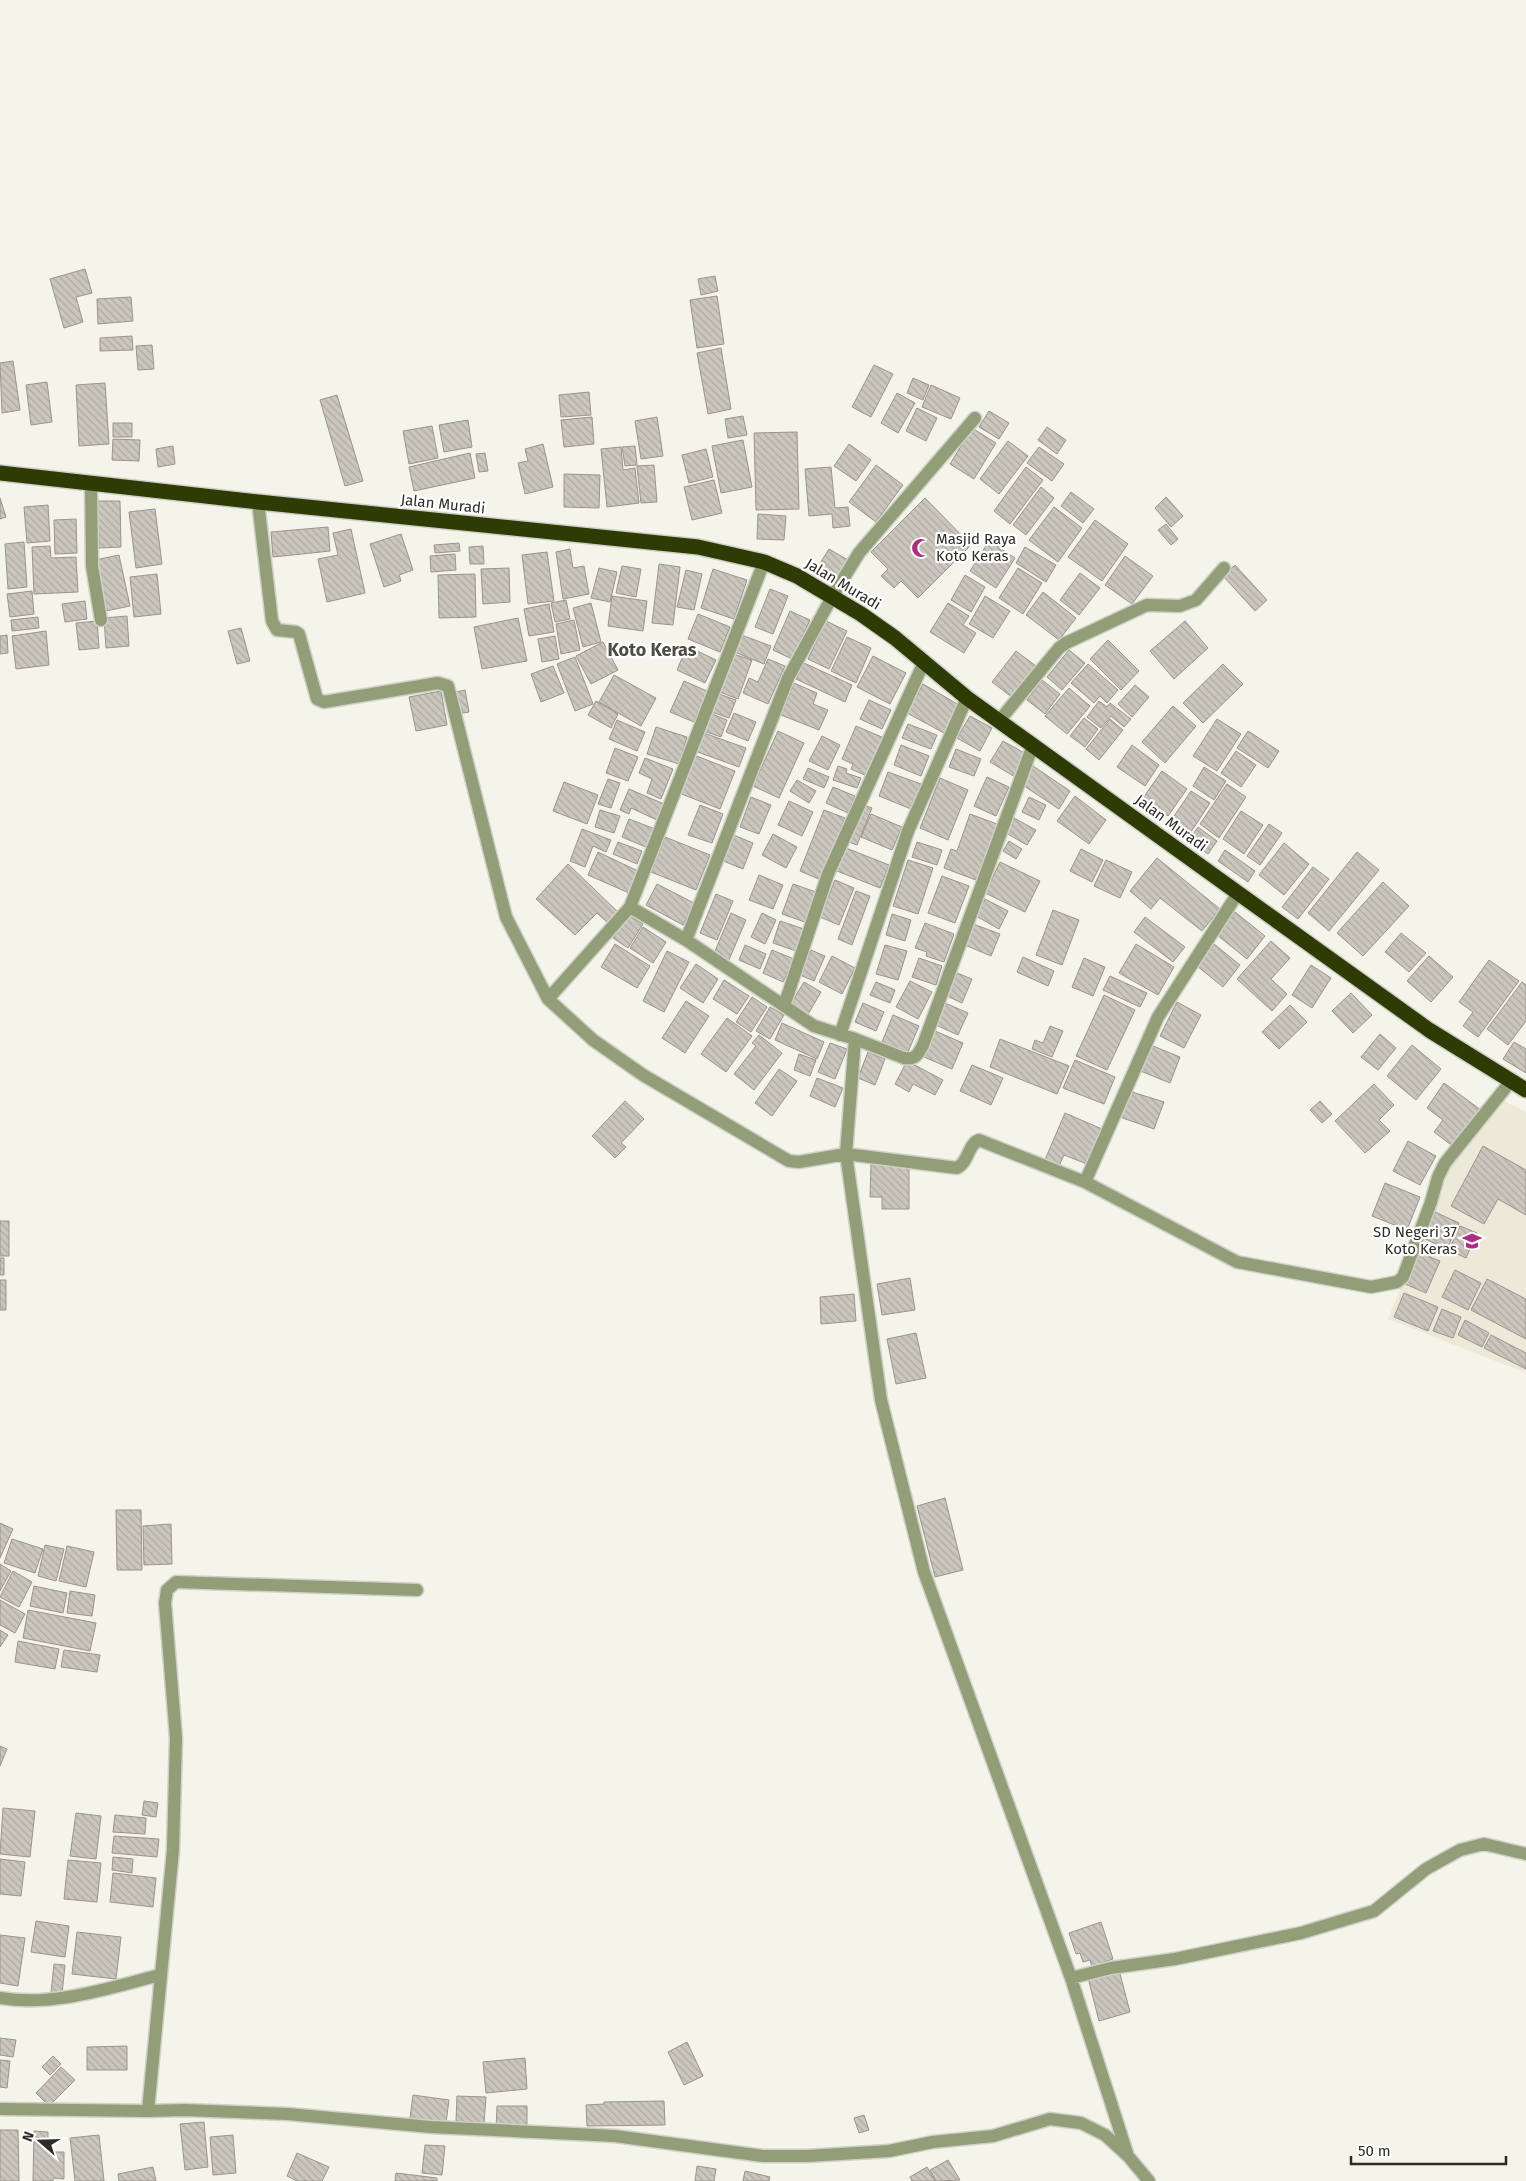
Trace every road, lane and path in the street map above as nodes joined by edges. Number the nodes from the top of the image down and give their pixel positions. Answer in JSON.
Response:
{"nodes":[{"id":1,"x":975,"y":418,"type":"dead end"},
{"id":2,"x":0,"y":474,"type":"edge"},
{"id":3,"x":91,"y":484,"type":"junction"},
{"id":4,"x":258,"y":502,"type":"junction"},
{"id":5,"x":764,"y":562,"type":"junction"},
{"id":6,"x":1224,"y":568,"type":"dead end"},
{"id":7,"x":832,"y":596,"type":"junction"},
{"id":8,"x":101,"y":620,"type":"dead end"},
{"id":9,"x":924,"y":662,"type":"junction"},
{"id":10,"x":968,"y":698,"type":"junction"},
{"id":11,"x":999,"y":721,"type":"junction"},
{"id":12,"x":1032,"y":745,"type":"junction"},
{"id":13,"x":1238,"y":892,"type":"junction"},
{"id":14,"x":630,"y":907,"type":"junction"},
{"id":15,"x":686,"y":940,"type":"junction"},
{"id":16,"x":548,"y":999,"type":"junction"},
{"id":17,"x":784,"y":1006,"type":"junction"},
{"id":18,"x":840,"y":1035,"type":"junction"},
{"id":19,"x":855,"y":1039,"type":"junction"},
{"id":20,"x":1511,"y":1081,"type":"junction"},
{"id":21,"x":1526,"y":1090,"type":"edge"},
{"id":22,"x":846,"y":1154,"type":"junction"},
{"id":23,"x":1085,"y":1182,"type":"junction"},
{"id":24,"x":417,"y":1590,"type":"dead end"},
{"id":25,"x":1526,"y":1854,"type":"edge"},
{"id":26,"x":160,"y":1975,"type":"junction"},
{"id":27,"x":1071,"y":1978,"type":"junction"},
{"id":28,"x":0,"y":1998,"type":"edge"},
{"id":29,"x":0,"y":2109,"type":"edge"},
{"id":30,"x":148,"y":2111,"type":"junction"},
{"id":31,"x":1128,"y":2156,"type":"junction"},
{"id":32,"x":1149,"y":2181,"type":"edge"}],
"edges":[{"from":1,"to":7,"type":"street"},
{"from":2,"to":3,"type":"highway","name":"Jalan Muradi"},
{"from":3,"to":4,"type":"highway","name":"Jalan Muradi"},
{"from":3,"to":8,"type":"street"},
{"from":4,"to":5,"type":"highway","name":"Jalan Muradi"},
{"from":4,"to":16,"type":"street"},
{"from":5,"to":7,"type":"highway","name":"Jalan Muradi"},
{"from":5,"to":14,"type":"street"},
{"from":6,"to":11,"type":"street"},
{"from":7,"to":9,"type":"highway","name":"Jalan Muradi"},
{"from":7,"to":15,"type":"street"},
{"from":9,"to":10,"type":"highway","name":"Jalan Muradi"},
{"from":9,"to":17,"type":"street"},
{"from":10,"to":11,"type":"highway","name":"Jalan Muradi"},
{"from":10,"to":18,"type":"street"},
{"from":11,"to":12,"type":"highway","name":"Jalan Muradi"},
{"from":12,"to":13,"type":"highway","name":"Jalan Muradi"},
{"from":12,"to":19,"type":"street"},
{"from":13,"to":20,"type":"highway","name":"Jalan Muradi"},
{"from":13,"to":23,"type":"street"},
{"from":14,"to":15,"type":"street"},
{"from":14,"to":16,"type":"street"},
{"from":15,"to":17,"type":"street"},
{"from":16,"to":22,"type":"street"},
{"from":17,"to":18,"type":"street"},
{"from":18,"to":19,"type":"street"},
{"from":19,"to":22,"type":"street"},
{"from":20,"to":21,"type":"highway","name":"Jalan Muradi"},
{"from":20,"to":23,"type":"street"},
{"from":22,"to":23,"type":"street"},
{"from":22,"to":27,"type":"street"},
{"from":24,"to":26,"type":"street"},
{"from":25,"to":27,"type":"street"},
{"from":26,"to":28,"type":"street"},
{"from":26,"to":30,"type":"street"},
{"from":27,"to":31,"type":"street"},
{"from":29,"to":30,"type":"street"},
{"from":30,"to":31,"type":"street"},
{"from":31,"to":32,"type":"street"}]}
